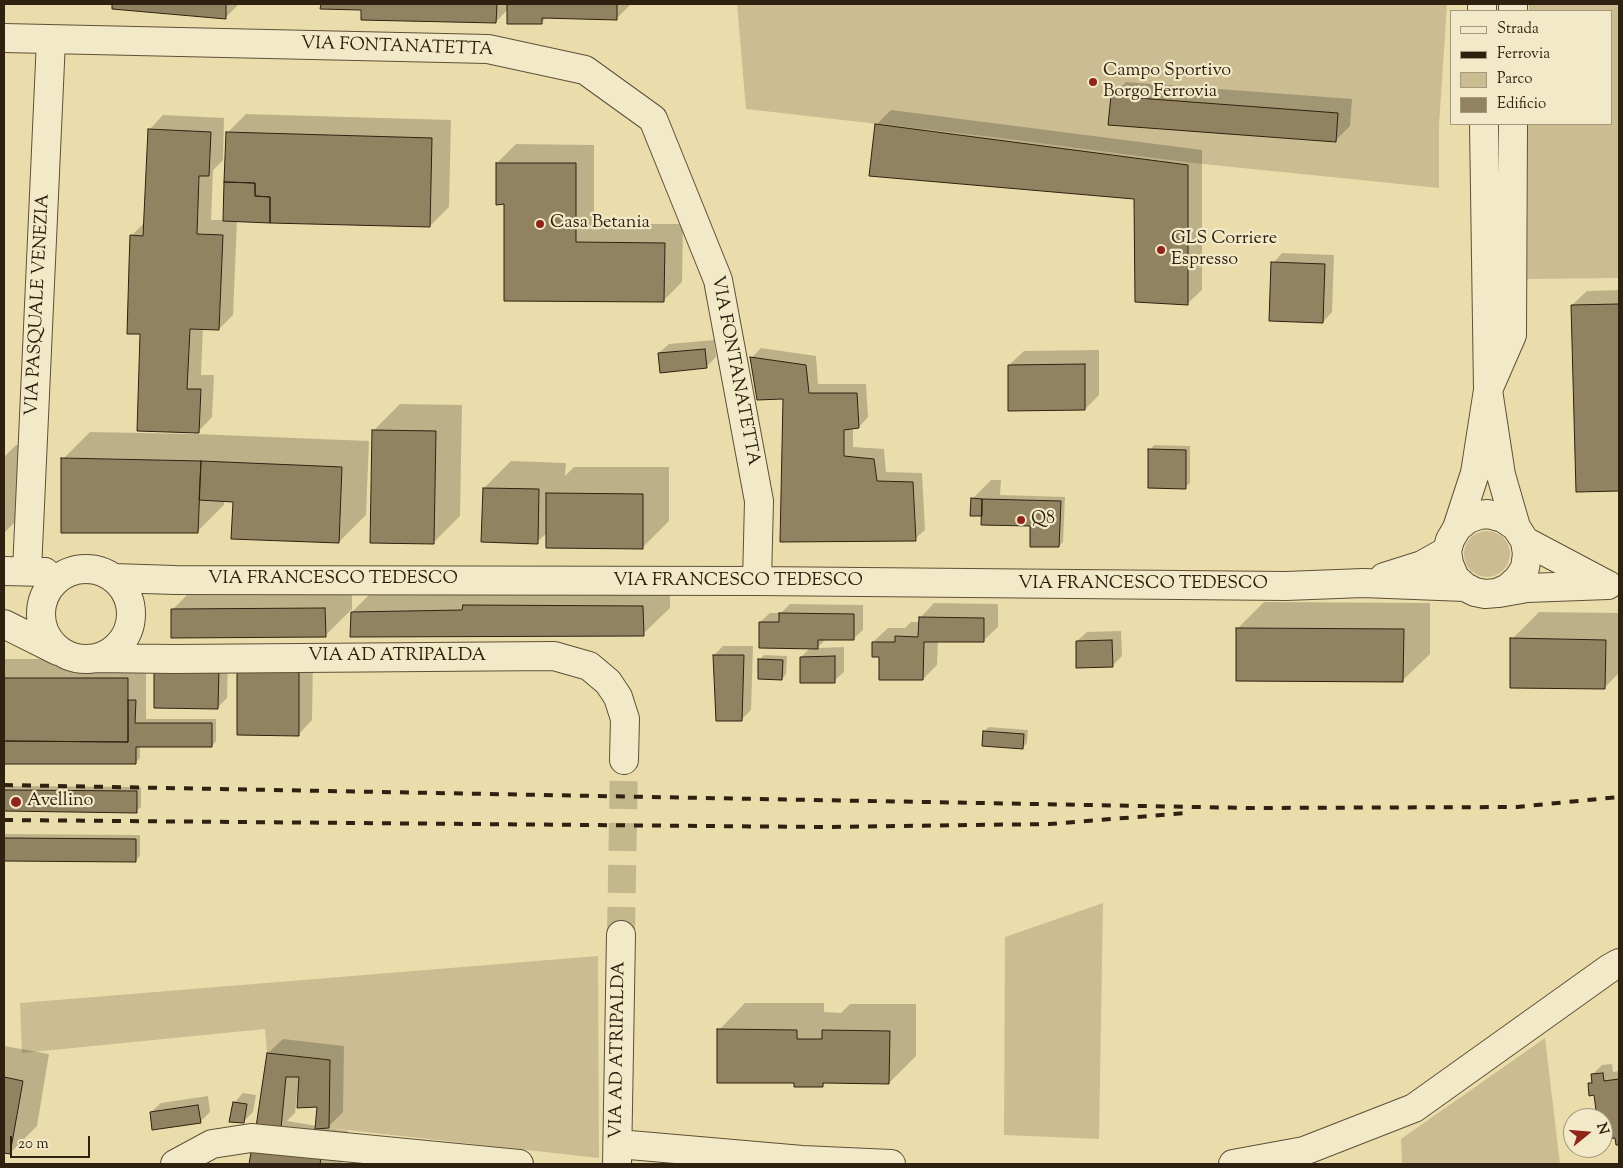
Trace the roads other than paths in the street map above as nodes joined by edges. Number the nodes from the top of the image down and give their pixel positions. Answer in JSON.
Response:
{"nodes":[{"id":1,"x":4,"y":38,"type":"edge"},
{"id":2,"x":51,"y":40,"type":"junction"},
{"id":3,"x":1484,"y":125,"type":"edge"},
{"id":4,"x":1513,"y":125,"type":"edge"},
{"id":5,"x":1488,"y":390,"type":"junction"},
{"id":6,"x":1520,"y":534,"type":"junction"},
{"id":7,"x":1452,"y":540,"type":"junction"},
{"id":8,"x":16,"y":571,"type":"edge"},
{"id":9,"x":61,"y":576,"type":"junction"},
{"id":10,"x":113,"y":578,"type":"junction"},
{"id":11,"x":175,"y":580,"type":"junction"},
{"id":12,"x":757,"y":581,"type":"junction"},
{"id":13,"x":1363,"y":583,"type":"junction"},
{"id":14,"x":1614,"y":586,"type":"edge"},
{"id":15,"x":1464,"y":587,"type":"junction"},
{"id":16,"x":1497,"y":593,"type":"junction"},
{"id":17,"x":130,"y":616,"type":"junction"},
{"id":18,"x":4,"y":624,"type":"edge"},
{"id":19,"x":64,"y":654,"type":"junction"},
{"id":20,"x":97,"y":658,"type":"junction"},
{"id":21,"x":174,"y":659,"type":"junction"},
{"id":22,"x":624,"y":760,"type":"tunnel mouth"},
{"id":23,"x":621,"y":935,"type":"tunnel mouth"},
{"id":24,"x":1619,"y":963,"type":"edge"},
{"id":25,"x":618,"y":1154,"type":"edge"},
{"id":26,"x":175,"y":1164,"type":"edge"},
{"id":27,"x":519,"y":1164,"type":"edge"},
{"id":28,"x":891,"y":1164,"type":"edge"},
{"id":29,"x":1234,"y":1164,"type":"edge"}],
"edges":[{"from":1,"to":2,"type":"street","name":"VIA FONTANATETTA"},
{"from":2,"to":8,"type":"street","name":"VIA PASQUALE VENEZIA"},
{"from":2,"to":12,"type":"street","name":"VIA FONTANATETTA"},
{"from":3,"to":5,"type":"street"},
{"from":4,"to":5,"type":"street"},
{"from":5,"to":6,"type":"street"},
{"from":5,"to":7,"type":"street"},
{"from":6,"to":7,"type":"street","name":"VIA FRANCESCO TEDESCO"},
{"from":6,"to":14,"type":"street","name":"VIA FRANCESCO TEDESCO"},
{"from":6,"to":16,"type":"street"},
{"from":7,"to":13,"type":"street","name":"VIA FRANCESCO TEDESCO"},
{"from":7,"to":15,"type":"street"},
{"from":8,"to":9,"type":"street"},
{"from":9,"to":10,"type":"street"},
{"from":9,"to":19,"type":"street"},
{"from":10,"to":11,"type":"street","name":"VIA FRANCESCO TEDESCO"},
{"from":10,"to":17,"type":"street"},
{"from":11,"to":12,"type":"street","name":"VIA FRANCESCO TEDESCO"},
{"from":11,"to":17,"type":"street"},
{"from":12,"to":13,"type":"street","name":"VIA FRANCESCO TEDESCO"},
{"from":13,"to":15,"type":"street","name":"VIA FRANCESCO TEDESCO"},
{"from":14,"to":16,"type":"street","name":"VIA FRANCESCO TEDESCO"},
{"from":15,"to":16,"type":"street","name":"VIA FRANCESCO TEDESCO"},
{"from":17,"to":20,"type":"street"},
{"from":17,"to":21,"type":"street"},
{"from":18,"to":19,"type":"street"},
{"from":19,"to":20,"type":"street"},
{"from":20,"to":21,"type":"street","name":"VIA AD ATRIPALDA"},
{"from":21,"to":22,"type":"street","name":"VIA AD ATRIPALDA"},
{"from":23,"to":25,"type":"street","name":"VIA AD ATRIPALDA"},
{"from":24,"to":29,"type":"street"},
{"from":25,"to":28,"type":"street"},
{"from":26,"to":27,"type":"street"}]}
